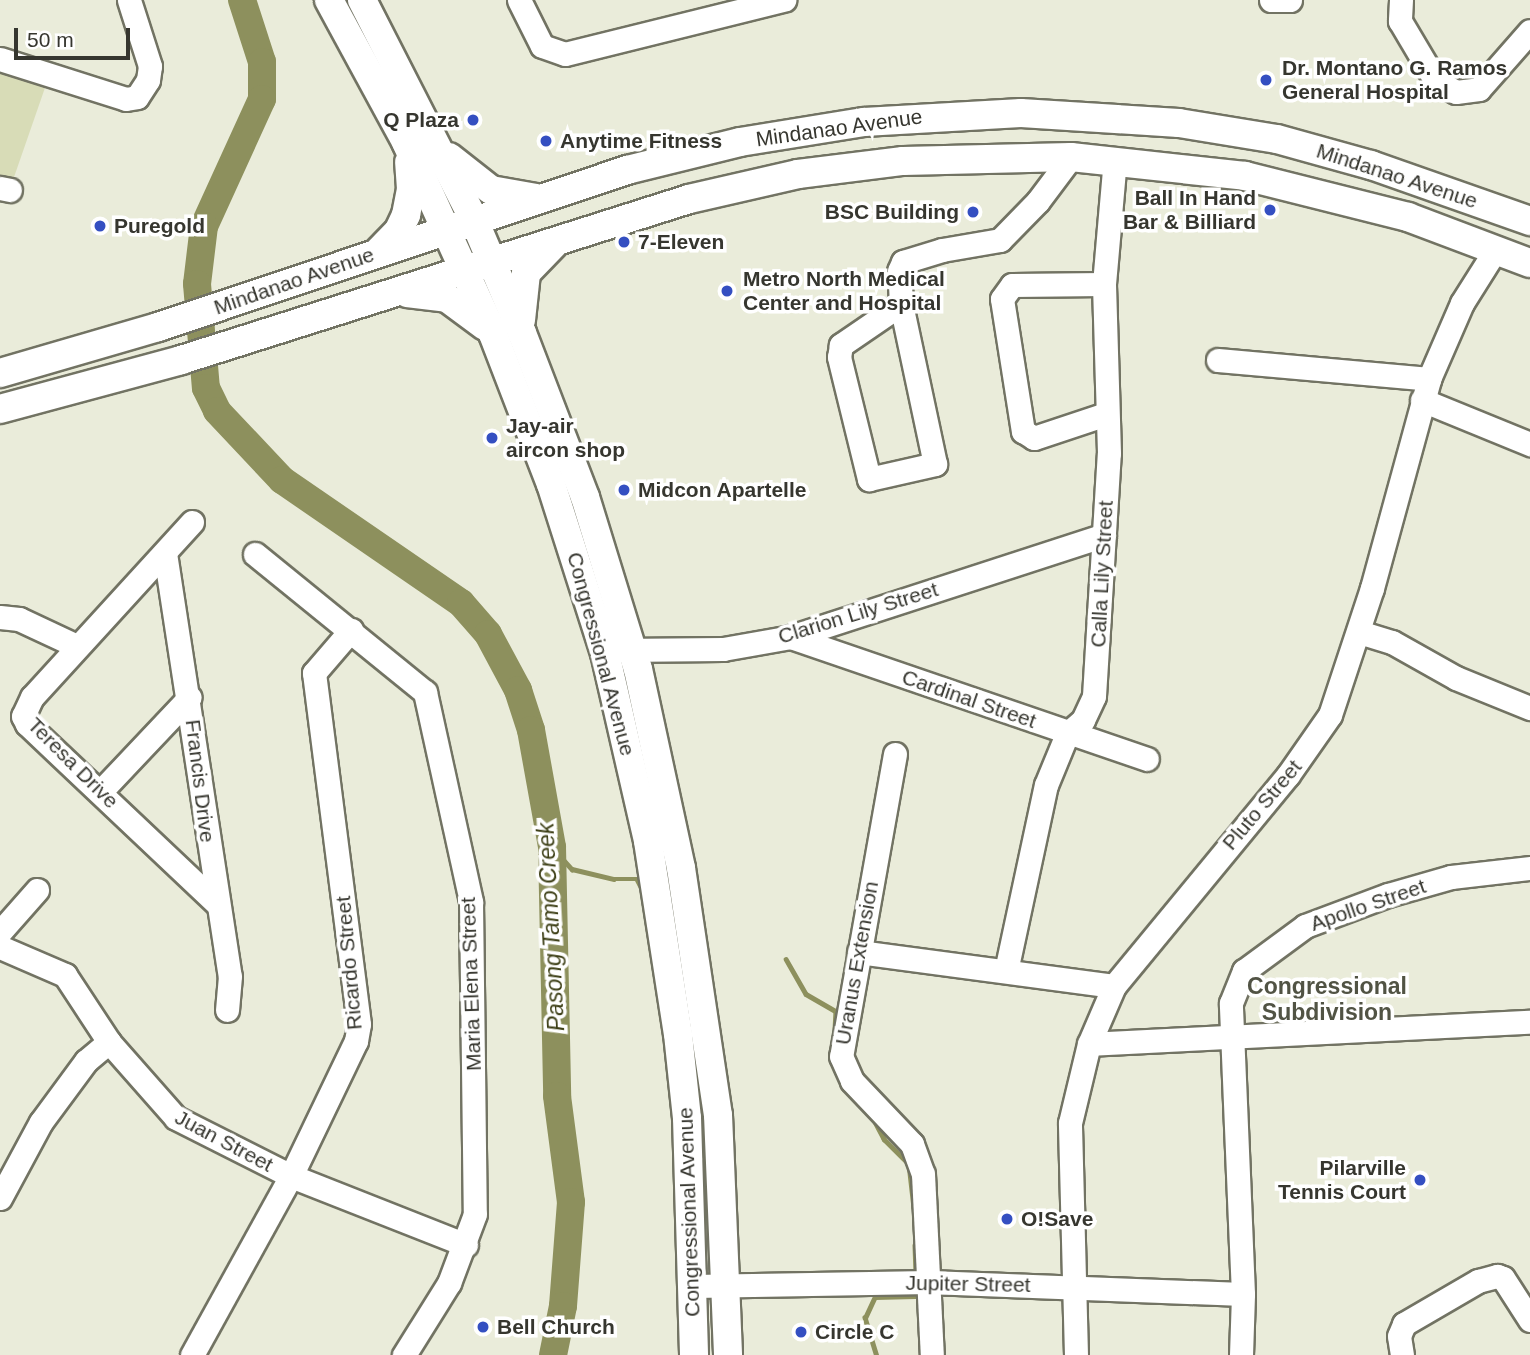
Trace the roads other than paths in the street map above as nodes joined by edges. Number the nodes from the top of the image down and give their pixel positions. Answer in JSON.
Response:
{"nodes":[{"id":1,"x":129,"y":0,"type":"edge"},
{"id":2,"x":329,"y":0,"type":"edge"},
{"id":3,"x":362,"y":0,"type":"edge"},
{"id":4,"x":519,"y":0,"type":"edge"},
{"id":5,"x":784,"y":0,"type":"edge"},
{"id":6,"x":1271,"y":0,"type":"edge"},
{"id":7,"x":1290,"y":0,"type":"edge"},
{"id":8,"x":1393,"y":2,"type":"edge"},
{"id":9,"x":701,"y":9,"type":"edge"},
{"id":10,"x":1530,"y":31,"type":"edge"},
{"id":11,"x":0,"y":59,"type":"edge"},
{"id":12,"x":1179,"y":123,"type":"junction"},
{"id":13,"x":417,"y":137,"type":"junction"},
{"id":14,"x":1071,"y":157,"type":"junction"},
{"id":15,"x":1115,"y":159,"type":"junction"},
{"id":16,"x":1172,"y":165,"type":"junction"},
{"id":17,"x":546,"y":198,"type":"junction"},
{"id":18,"x":474,"y":220,"type":"junction"},
{"id":19,"x":1530,"y":221,"type":"edge"},
{"id":20,"x":445,"y":230,"type":"junction"},
{"id":21,"x":569,"y":236,"type":"junction"},
{"id":22,"x":1496,"y":249,"type":"junction"},
{"id":23,"x":377,"y":253,"type":"junction"},
{"id":24,"x":492,"y":261,"type":"junction"},
{"id":25,"x":1530,"y":263,"type":"edge"},
{"id":26,"x":464,"y":270,"type":"junction"},
{"id":27,"x":1104,"y":284,"type":"junction"},
{"id":28,"x":390,"y":294,"type":"junction"},
{"id":29,"x":901,"y":304,"type":"junction"},
{"id":30,"x":522,"y":333,"type":"junction"},
{"id":31,"x":494,"y":334,"type":"junction"},
{"id":32,"x":1218,"y":360,"type":"dead end"},
{"id":33,"x":0,"y":373,"type":"edge"},
{"id":34,"x":1425,"y":390,"type":"junction"},
{"id":35,"x":0,"y":409,"type":"edge"},
{"id":36,"x":1107,"y":414,"type":"junction"},
{"id":37,"x":1530,"y":444,"type":"edge"},
{"id":38,"x":192,"y":522,"type":"dead end"},
{"id":39,"x":1104,"y":535,"type":"junction"},
{"id":40,"x":165,"y":553,"type":"junction"},
{"id":41,"x":255,"y":554,"type":"dead end"},
{"id":42,"x":0,"y":617,"type":"edge"},
{"id":43,"x":351,"y":631,"type":"junction"},
{"id":44,"x":1359,"y":632,"type":"junction"},
{"id":45,"x":791,"y":637,"type":"junction"},
{"id":46,"x":77,"y":646,"type":"junction"},
{"id":47,"x":618,"y":650,"type":"junction"},
{"id":48,"x":190,"y":697,"type":"junction"},
{"id":49,"x":1530,"y":708,"type":"edge"},
{"id":50,"x":1067,"y":734,"type":"junction"},
{"id":51,"x":895,"y":754,"type":"dead end"},
{"id":52,"x":1147,"y":759,"type":"dead end"},
{"id":53,"x":101,"y":791,"type":"junction"},
{"id":54,"x":1530,"y":868,"type":"edge"},
{"id":55,"x":37,"y":890,"type":"dead end"},
{"id":56,"x":216,"y":903,"type":"junction"},
{"id":57,"x":0,"y":932,"type":"edge"},
{"id":58,"x":0,"y":947,"type":"edge"},
{"id":59,"x":859,"y":951,"type":"junction"},
{"id":60,"x":1006,"y":971,"type":"junction"},
{"id":61,"x":1114,"y":986,"type":"junction"},
{"id":62,"x":227,"y":1010,"type":"dead end"},
{"id":63,"x":1530,"y":1022,"type":"edge"},
{"id":64,"x":1232,"y":1035,"type":"junction"},
{"id":65,"x":109,"y":1042,"type":"junction"},
{"id":66,"x":1089,"y":1044,"type":"junction"},
{"id":67,"x":291,"y":1176,"type":"junction"},
{"id":68,"x":0,"y":1198,"type":"edge"},
{"id":69,"x":466,"y":1245,"type":"junction"},
{"id":70,"x":929,"y":1282,"type":"junction"},
{"id":71,"x":694,"y":1286,"type":"junction"},
{"id":72,"x":728,"y":1286,"type":"junction"},
{"id":73,"x":1075,"y":1286,"type":"junction"},
{"id":74,"x":1243,"y":1294,"type":"junction"},
{"id":75,"x":1530,"y":1320,"type":"edge"},
{"id":76,"x":192,"y":1355,"type":"edge"},
{"id":77,"x":404,"y":1355,"type":"edge"},
{"id":78,"x":694,"y":1355,"type":"edge"},
{"id":79,"x":728,"y":1355,"type":"edge"},
{"id":80,"x":932,"y":1355,"type":"edge"},
{"id":81,"x":1076,"y":1355,"type":"edge"},
{"id":82,"x":1241,"y":1355,"type":"edge"},
{"id":83,"x":1402,"y":1355,"type":"edge"}],
"edges":[{"from":1,"to":11,"type":"street"},
{"from":2,"to":13,"type":"main road","name":"Congressional Avenue"},
{"from":3,"to":13,"type":"main road","name":"Congressional Avenue"},
{"from":4,"to":9,"type":"street"},
{"from":5,"to":9,"type":"street"},
{"from":6,"to":7,"type":"street"},
{"from":8,"to":10,"type":"street"},
{"from":12,"to":16,"type":"main road"},
{"from":12,"to":17,"type":"main road","name":"Mindanao Avenue"},
{"from":12,"to":19,"type":"main road","name":"Mindanao Avenue"},
{"from":13,"to":17,"type":"main road"},
{"from":13,"to":18,"type":"main road","name":"Congressional Avenue"},
{"from":13,"to":20,"type":"main road","name":"Congressional Avenue"},
{"from":13,"to":23,"type":"main road"},
{"from":14,"to":15,"type":"main road","name":"Mindanao Avenue"},
{"from":14,"to":21,"type":"main road","name":"Mindanao Avenue"},
{"from":14,"to":29,"type":"street"},
{"from":15,"to":16,"type":"main road","name":"Mindanao Avenue"},
{"from":15,"to":27,"type":"street","name":"Calla Lily Street"},
{"from":16,"to":22,"type":"main road","name":"Mindanao Avenue"},
{"from":17,"to":18,"type":"main road","name":"Mindanao Avenue"},
{"from":18,"to":20,"type":"main road","name":"Mindanao Avenue"},
{"from":18,"to":24,"type":"main road","name":"Congressional Avenue"},
{"from":20,"to":23,"type":"main road","name":"Mindanao Avenue"},
{"from":20,"to":26,"type":"main road","name":"Congressional Avenue"},
{"from":21,"to":24,"type":"main road","name":"Mindanao Avenue"},
{"from":21,"to":30,"type":"main road"},
{"from":22,"to":25,"type":"main road","name":"Mindanao Avenue"},
{"from":22,"to":34,"type":"street","name":"Pluto Street"},
{"from":23,"to":33,"type":"main road","name":"Mindanao Avenue"},
{"from":24,"to":26,"type":"main road","name":"Mindanao Avenue"},
{"from":24,"to":30,"type":"main road","name":"Congressional Avenue"},
{"from":26,"to":28,"type":"main road","name":"Mindanao Avenue"},
{"from":26,"to":31,"type":"main road","name":"Congressional Avenue"},
{"from":27,"to":36,"type":"street","name":"Calla Lily Street"},
{"from":27,"to":36,"type":"street"},
{"from":28,"to":31,"type":"main road"},
{"from":28,"to":35,"type":"main road","name":"Mindanao Avenue"},
{"from":29,"to":29,"type":"street"},
{"from":30,"to":47,"type":"main road","name":"Congressional Avenue"},
{"from":31,"to":47,"type":"main road","name":"Congressional Avenue"},
{"from":32,"to":34,"type":"street"},
{"from":34,"to":37,"type":"street"},
{"from":34,"to":44,"type":"street","name":"Pluto Street"},
{"from":36,"to":39,"type":"street","name":"Calla Lily Street"},
{"from":38,"to":40,"type":"street","name":"Teresa Drive"},
{"from":39,"to":45,"type":"street","name":"Clarion Lily Street"},
{"from":39,"to":50,"type":"street","name":"Calla Lily Street"},
{"from":40,"to":46,"type":"street","name":"Teresa Drive"},
{"from":40,"to":48,"type":"street","name":"Francis Drive"},
{"from":41,"to":43,"type":"street","name":"Maria Elena Street"},
{"from":42,"to":46,"type":"street"},
{"from":43,"to":67,"type":"street","name":"Ricardo Street"},
{"from":43,"to":69,"type":"street","name":"Maria Elena Street"},
{"from":44,"to":49,"type":"street"},
{"from":44,"to":61,"type":"street","name":"Pluto Street"},
{"from":45,"to":47,"type":"street","name":"Clarion Lily Street"},
{"from":45,"to":50,"type":"street","name":"Cardinal Street"},
{"from":46,"to":53,"type":"street","name":"Teresa Drive"},
{"from":47,"to":71,"type":"main road","name":"Congressional Avenue"},
{"from":47,"to":72,"type":"main road","name":"Congressional Avenue"},
{"from":48,"to":53,"type":"street"},
{"from":48,"to":56,"type":"street","name":"Francis Drive"},
{"from":50,"to":52,"type":"street","name":"Cardinal Street"},
{"from":50,"to":60,"type":"street","name":"Calla Lily Street"},
{"from":51,"to":59,"type":"street","name":"Uranus Extension"},
{"from":53,"to":56,"type":"street","name":"Teresa Drive"},
{"from":54,"to":64,"type":"street","name":"Apollo Street"},
{"from":55,"to":57,"type":"street"},
{"from":56,"to":62,"type":"street","name":"Francis Drive"},
{"from":58,"to":65,"type":"street","name":"Juan Street"},
{"from":59,"to":60,"type":"street"},
{"from":59,"to":70,"type":"street","name":"Uranus Extension"},
{"from":60,"to":61,"type":"street"},
{"from":61,"to":66,"type":"street","name":"Pluto Street"},
{"from":63,"to":64,"type":"street"},
{"from":64,"to":66,"type":"street"},
{"from":64,"to":74,"type":"street","name":"Apollo Street"},
{"from":65,"to":67,"type":"street","name":"Juan Street"},
{"from":65,"to":68,"type":"street"},
{"from":66,"to":73,"type":"street","name":"Pluto Street"},
{"from":67,"to":69,"type":"street","name":"Juan Street"},
{"from":67,"to":76,"type":"street","name":"Ricardo Street"},
{"from":69,"to":77,"type":"street","name":"Maria Elena Street"},
{"from":70,"to":72,"type":"street","name":"Jupiter Street"},
{"from":70,"to":73,"type":"street","name":"Jupiter Street"},
{"from":70,"to":80,"type":"street","name":"Uranus Extension"},
{"from":71,"to":72,"type":"street","name":"Jupiter Street"},
{"from":71,"to":78,"type":"main road","name":"Congressional Avenue"},
{"from":72,"to":79,"type":"main road","name":"Congressional Avenue"},
{"from":73,"to":74,"type":"street","name":"Jupiter Street"},
{"from":73,"to":81,"type":"street","name":"Pluto Street"},
{"from":74,"to":82,"type":"street","name":"Apollo Street"},
{"from":75,"to":83,"type":"street"}]}
